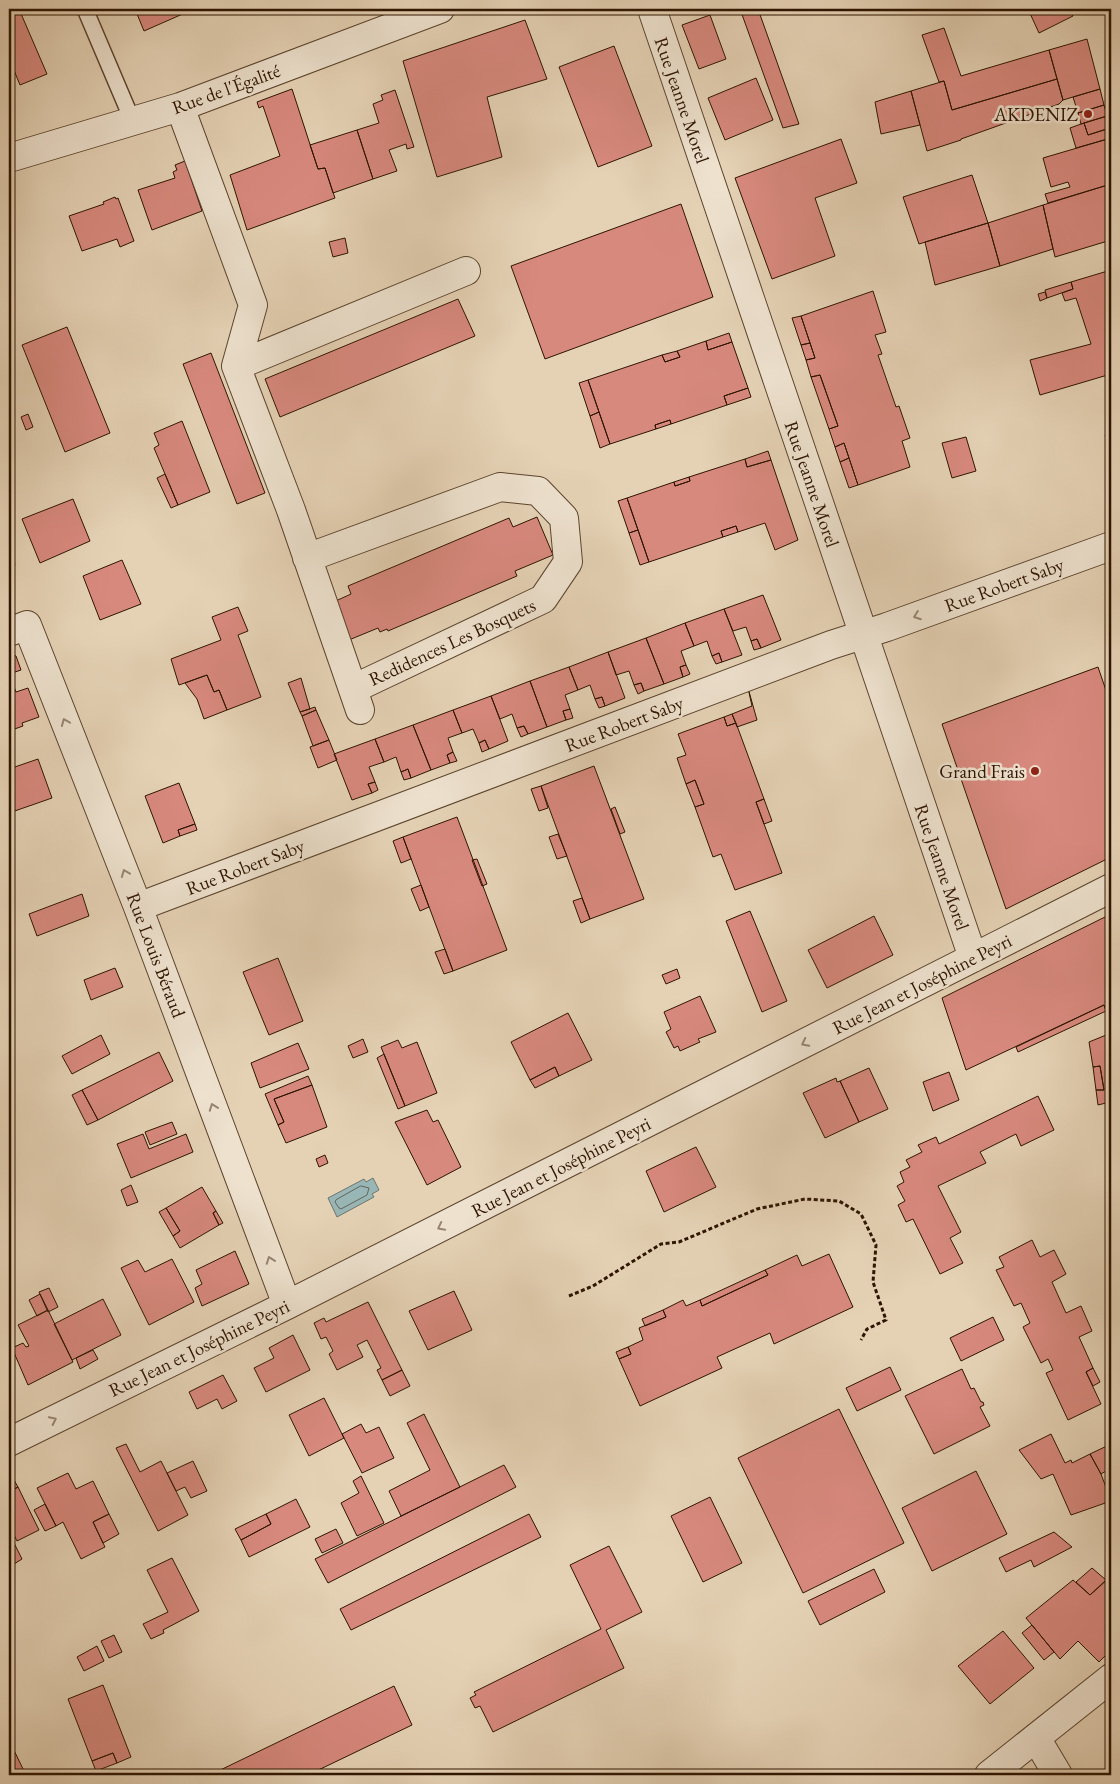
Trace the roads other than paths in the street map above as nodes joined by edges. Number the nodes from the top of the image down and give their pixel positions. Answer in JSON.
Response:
{"nodes":[{"id":1,"x":85,"y":9,"type":"edge"},
{"id":2,"x":440,"y":9,"type":"edge"},
{"id":3,"x":652,"y":9,"type":"edge"},
{"id":4,"x":180,"y":108,"type":"junction"},
{"id":5,"x":133,"y":122,"type":"junction"},
{"id":6,"x":9,"y":158,"type":"edge"},
{"id":7,"x":466,"y":271,"type":"dead end"},
{"id":8,"x":236,"y":366,"type":"junction"},
{"id":9,"x":1111,"y":546,"type":"edge"},
{"id":10,"x":307,"y":558,"type":"junction"},
{"id":11,"x":9,"y":632,"type":"edge"},
{"id":12,"x":863,"y":635,"type":"junction"},
{"id":13,"x":1111,"y":888,"type":"edge"},
{"id":14,"x":138,"y":907,"type":"junction"},
{"id":15,"x":973,"y":958,"type":"junction"},
{"id":16,"x":287,"y":1305,"type":"junction"},
{"id":17,"x":9,"y":1442,"type":"edge"},
{"id":18,"x":1111,"y":1678,"type":"edge"},
{"id":19,"x":1036,"y":1738,"type":"junction"},
{"id":20,"x":989,"y":1775,"type":"edge"},
{"id":21,"x":1058,"y":1775,"type":"edge"}],
"edges":[{"from":1,"to":5,"type":"lane"},
{"from":2,"to":4,"type":"street","name":"Rue de l'Égalité"},
{"from":3,"to":12,"type":"street","name":"Rue Jeanne Morel"},
{"from":4,"to":5,"type":"street","name":"Rue de l'Égalité"},
{"from":4,"to":8,"type":"street"},
{"from":5,"to":6,"type":"street","name":"Rue de l'Égalité"},
{"from":7,"to":8,"type":"street"},
{"from":8,"to":10,"type":"street","name":"Redidences Les Bosquets"},
{"from":9,"to":12,"type":"street","name":"Rue Robert Saby","one_way":true},
{"from":10,"to":10,"type":"street","name":"Redidences Les Bosquets"},
{"from":14,"to":11,"type":"street","name":"Rue Louis Béraud","one_way":true},
{"from":12,"to":14,"type":"street","name":"Rue Robert Saby"},
{"from":12,"to":15,"type":"street","name":"Rue Jeanne Morel"},
{"from":13,"to":15,"type":"street","name":"Rue Jean et Joséphine Peyri"},
{"from":16,"to":14,"type":"street","name":"Rue Louis Béraud","one_way":true},
{"from":15,"to":16,"type":"street","name":"Rue Jean et Joséphine Peyri","one_way":true},
{"from":17,"to":16,"type":"street","name":"Rue Jean et Joséphine Peyri","one_way":true},
{"from":18,"to":19,"type":"street"},
{"from":19,"to":20,"type":"street"},
{"from":19,"to":21,"type":"street"}]}
